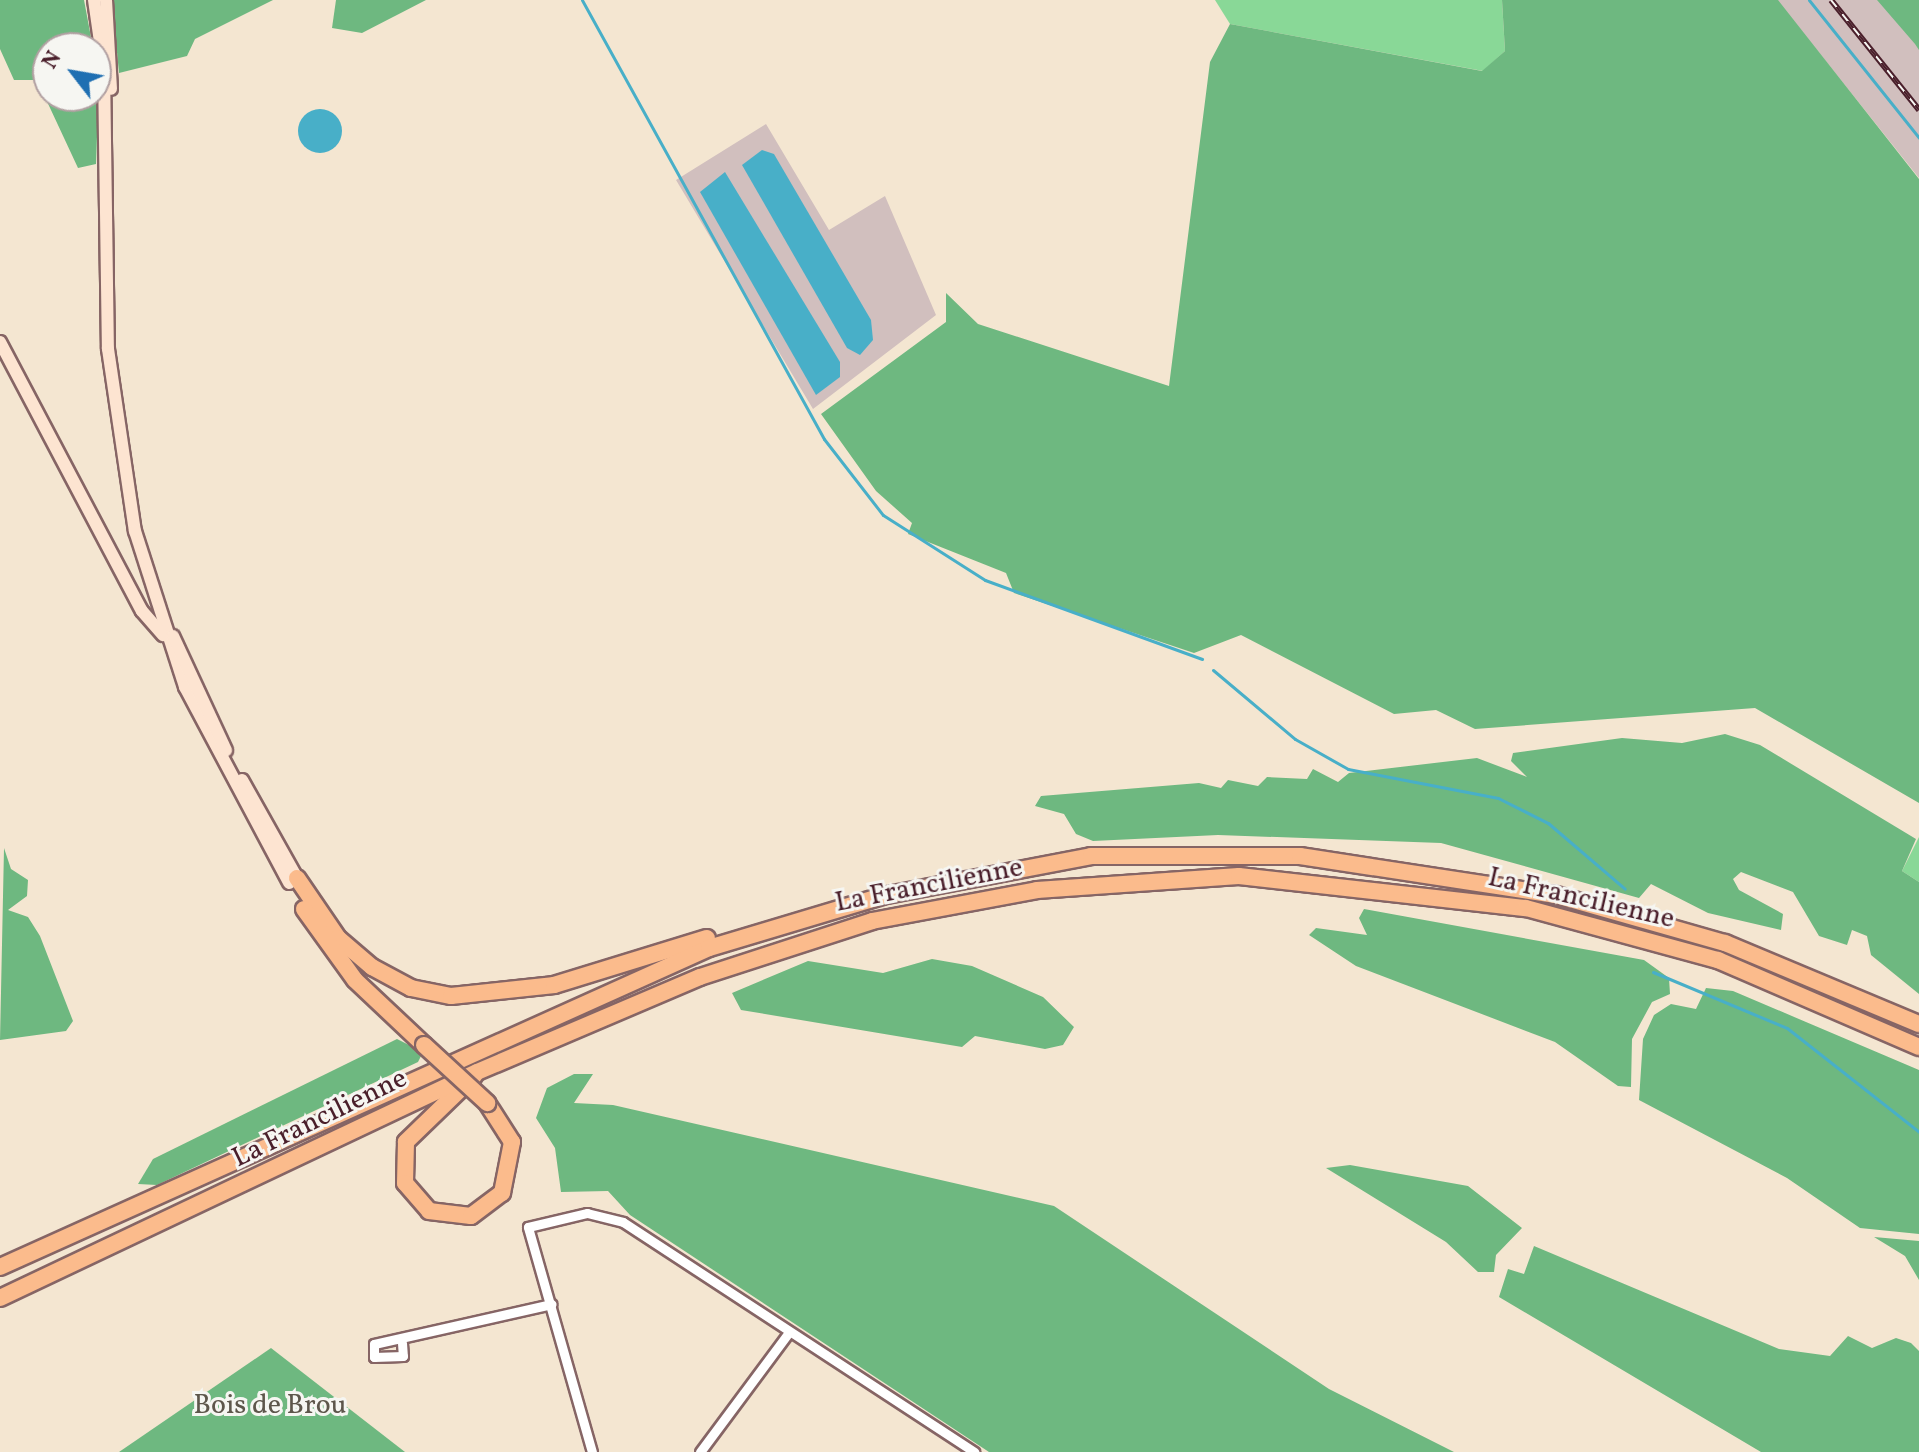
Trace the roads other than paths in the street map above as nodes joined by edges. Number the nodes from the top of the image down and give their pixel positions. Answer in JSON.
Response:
{"nodes":[{"id":1,"x":94,"y":0,"type":"edge"},
{"id":2,"x":106,"y":0,"type":"edge"},
{"id":3,"x":107,"y":136,"type":"junction"},
{"id":4,"x":0,"y":342,"type":"edge"},
{"id":5,"x":135,"y":531,"type":"junction"},
{"id":6,"x":165,"y":636,"type":"junction"},
{"id":7,"x":293,"y":881,"type":"junction"},
{"id":8,"x":746,"y":936,"type":"junction"},
{"id":9,"x":1919,"y":1024,"type":"edge"},
{"id":10,"x":1919,"y":1047,"type":"edge"},
{"id":11,"x":477,"y":1072,"type":"junction"},
{"id":12,"x":0,"y":1267,"type":"edge"},
{"id":13,"x":0,"y":1298,"type":"edge"},
{"id":14,"x":552,"y":1304,"type":"junction"},
{"id":15,"x":789,"y":1332,"type":"junction"},
{"id":16,"x":402,"y":1343,"type":"dead end"},
{"id":17,"x":592,"y":1452,"type":"edge"},
{"id":18,"x":700,"y":1452,"type":"edge"},
{"id":19,"x":975,"y":1452,"type":"edge"}],
"edges":[{"from":1,"to":3,"type":"main road"},
{"from":2,"to":3,"type":"main road"},
{"from":3,"to":5,"type":"main road"},
{"from":4,"to":6,"type":"main road"},
{"from":5,"to":6,"type":"main road"},
{"from":5,"to":7,"type":"main road"},
{"from":6,"to":7,"type":"main road"},
{"from":7,"to":8,"type":"highway"},
{"from":7,"to":11,"type":"highway","bridge":true},
{"from":8,"to":9,"type":"highway","name":"La Francilienne"},
{"from":8,"to":12,"type":"highway","name":"La Francilienne"},
{"from":10,"to":11,"type":"highway","name":"La Francilienne"},
{"from":11,"to":13,"type":"highway","name":"La Francilienne"},
{"from":14,"to":15,"type":"street"},
{"from":14,"to":16,"type":"street"},
{"from":14,"to":17,"type":"street"},
{"from":15,"to":18,"type":"street"},
{"from":15,"to":19,"type":"street"}]}
